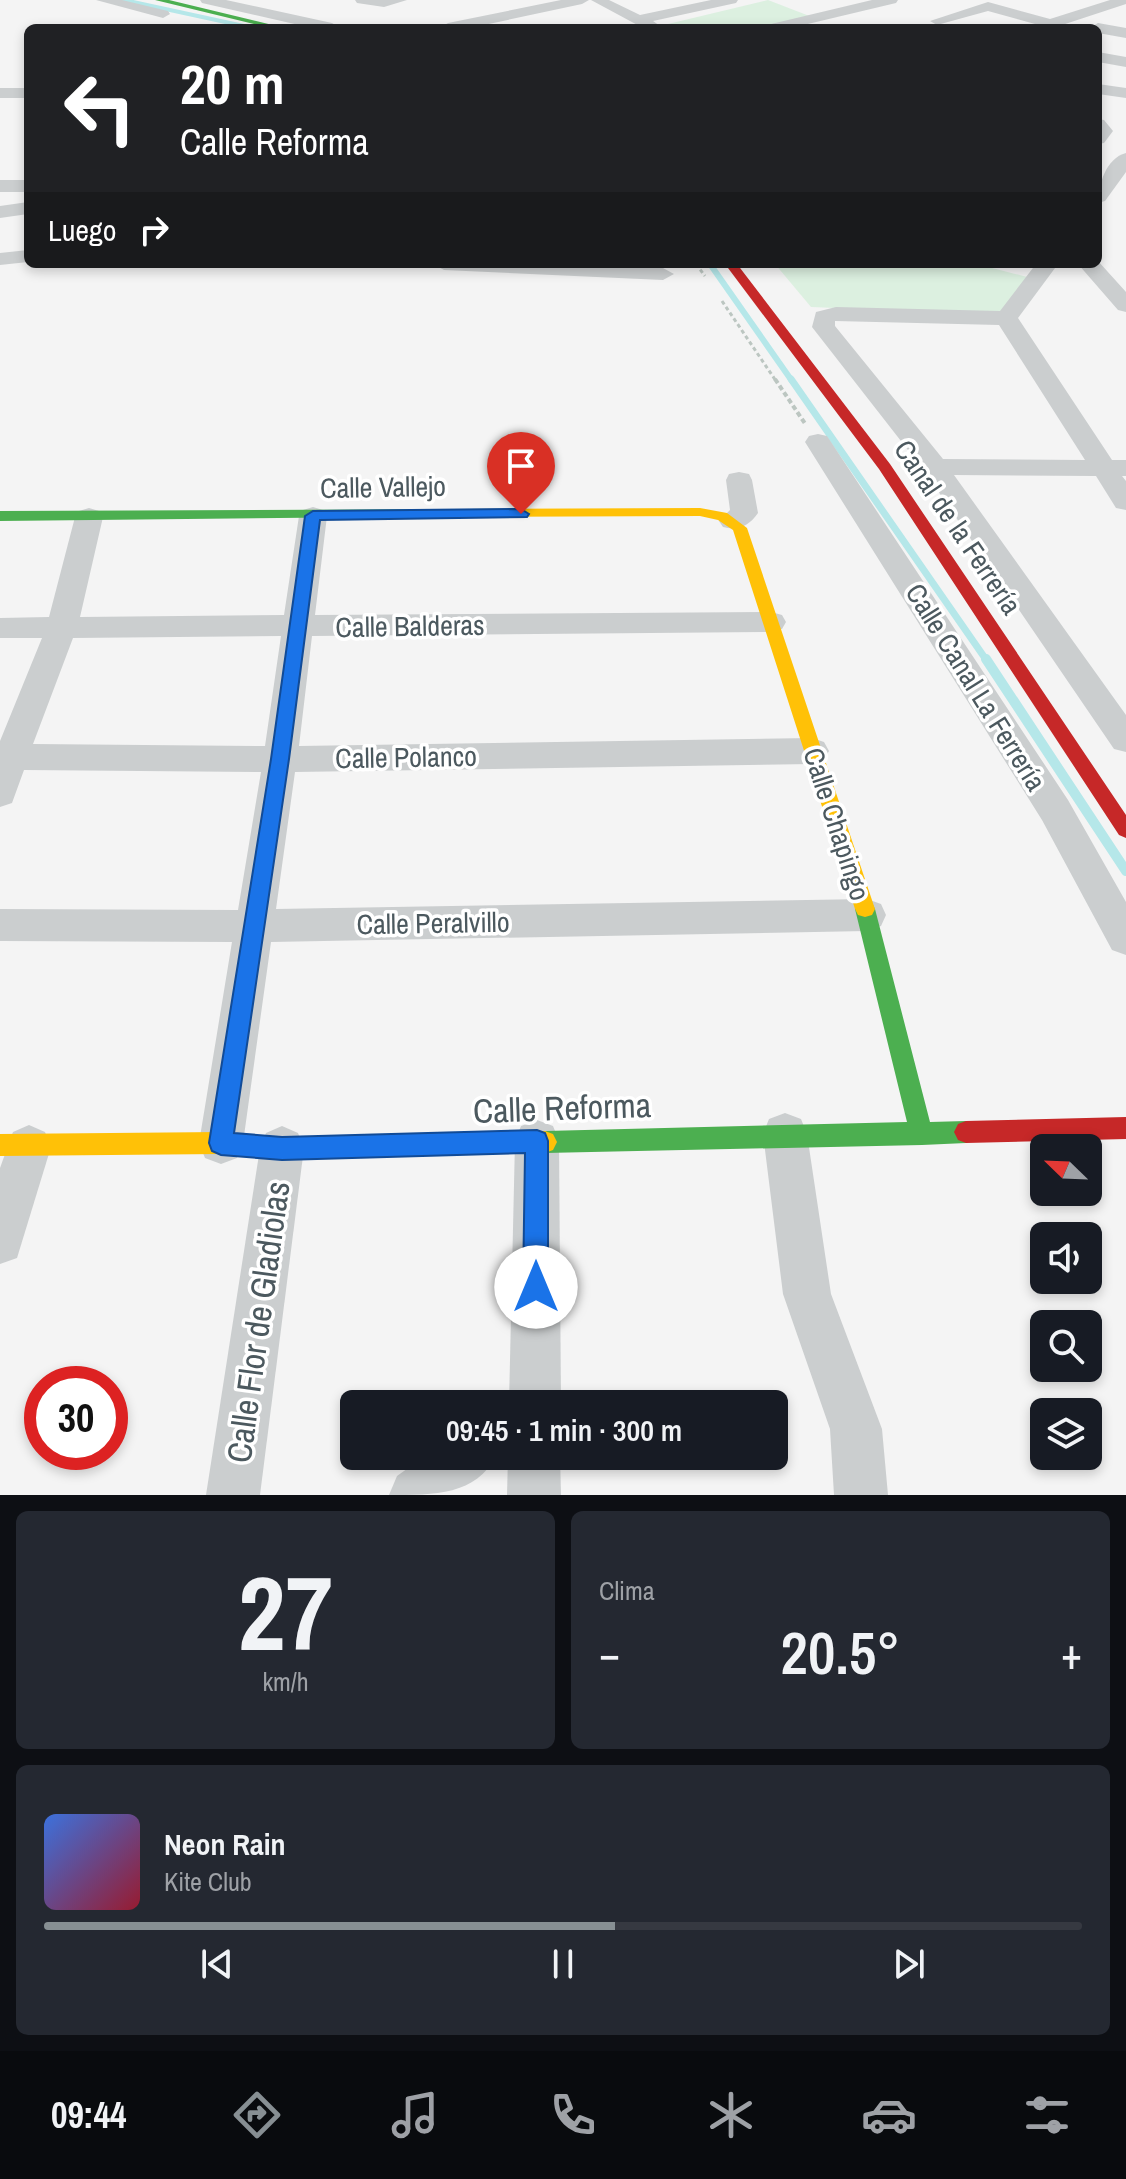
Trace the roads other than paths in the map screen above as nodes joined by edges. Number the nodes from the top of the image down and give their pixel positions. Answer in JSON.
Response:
{"nodes":[{"id":1,"x":103,"y":0,"type":"edge"},
{"id":2,"x":207,"y":0,"type":"edge"},
{"id":3,"x":362,"y":0,"type":"edge"},
{"id":4,"x":400,"y":0,"type":"edge"},
{"id":5,"x":498,"y":0,"type":"edge"},
{"id":6,"x":552,"y":0,"type":"edge"},
{"id":7,"x":582,"y":0,"type":"edge"},
{"id":8,"x":598,"y":0,"type":"edge"},
{"id":9,"x":731,"y":0,"type":"edge"},
{"id":10,"x":891,"y":0,"type":"edge"},
{"id":11,"x":1082,"y":0,"type":"edge"},
{"id":12,"x":1115,"y":4,"type":"edge"},
{"id":13,"x":517,"y":10,"type":"junction"},
{"id":14,"x":162,"y":11,"type":"edge"},
{"id":15,"x":638,"y":20,"type":"junction"},
{"id":16,"x":540,"y":23,"type":"dead end"},
{"id":17,"x":253,"y":24,"type":"edge"},
{"id":18,"x":314,"y":24,"type":"edge"},
{"id":19,"x":451,"y":24,"type":"edge"},
{"id":20,"x":646,"y":24,"type":"edge"},
{"id":21,"x":789,"y":24,"type":"edge"},
{"id":22,"x":943,"y":24,"type":"edge"},
{"id":23,"x":1046,"y":24,"type":"edge"},
{"id":24,"x":1102,"y":29,"type":"edge"},
{"id":25,"x":1126,"y":33,"type":"edge"},
{"id":26,"x":1102,"y":58,"type":"edge"},
{"id":27,"x":1126,"y":62,"type":"edge"},
{"id":28,"x":1102,"y":90,"type":"edge"},
{"id":29,"x":0,"y":93,"type":"edge"},
{"id":30,"x":24,"y":93,"type":"edge"},
{"id":31,"x":1126,"y":93,"type":"edge"},
{"id":32,"x":1123,"y":170,"type":"edge"},
{"id":33,"x":0,"y":186,"type":"edge"},
{"id":34,"x":24,"y":186,"type":"edge"},
{"id":35,"x":1102,"y":193,"type":"edge"},
{"id":36,"x":24,"y":209,"type":"edge"},
{"id":37,"x":0,"y":212,"type":"edge"},
{"id":38,"x":24,"y":256,"type":"edge"},
{"id":39,"x":0,"y":259,"type":"edge"},
{"id":40,"x":618,"y":268,"type":"edge"},
{"id":41,"x":734,"y":268,"type":"edge"},
{"id":42,"x":1044,"y":268,"type":"edge"},
{"id":43,"x":1093,"y":268,"type":"edge"},
{"id":44,"x":663,"y":274,"type":"dead end"},
{"id":45,"x":1126,"y":305,"type":"edge"},
{"id":46,"x":1006,"y":318,"type":"junction"},
{"id":47,"x":818,"y":442,"type":"road end"},
{"id":48,"x":885,"y":467,"type":"junction"},
{"id":49,"x":935,"y":467,"type":"junction"},
{"id":50,"x":1114,"y":468,"type":"edge"},
{"id":51,"x":739,"y":480,"type":"dead end"},
{"id":52,"x":1126,"y":502,"type":"edge"},
{"id":53,"x":0,"y":516,"type":"edge"},
{"id":54,"x":313,"y":516,"type":"junction"},
{"id":55,"x":89,"y":517,"type":"junction"},
{"id":56,"x":729,"y":519,"type":"junction"},
{"id":57,"x":771,"y":622,"type":"junction"},
{"id":58,"x":62,"y":626,"type":"junction"},
{"id":59,"x":296,"y":627,"type":"junction"},
{"id":60,"x":0,"y":628,"type":"edge"},
{"id":61,"x":1126,"y":740,"type":"edge"},
{"id":62,"x":812,"y":751,"type":"junction"},
{"id":63,"x":5,"y":756,"type":"edge"},
{"id":64,"x":280,"y":759,"type":"junction"},
{"id":65,"x":0,"y":793,"type":"edge"},
{"id":66,"x":1126,"y":830,"type":"edge"},
{"id":67,"x":867,"y":915,"type":"junction"},
{"id":68,"x":0,"y":925,"type":"edge"},
{"id":69,"x":255,"y":926,"type":"junction"},
{"id":70,"x":1126,"y":938,"type":"edge"},
{"id":71,"x":1126,"y":1128,"type":"edge"},
{"id":72,"x":785,"y":1134,"type":"junction"},
{"id":73,"x":922,"y":1134,"type":"junction"},
{"id":74,"x":537,"y":1141,"type":"junction"},
{"id":75,"x":221,"y":1143,"type":"junction"},
{"id":76,"x":14,"y":1146,"type":"edge"},
{"id":77,"x":282,"y":1148,"type":"junction"},
{"id":78,"x":0,"y":1241,"type":"edge"},
{"id":79,"x":535,"y":1390,"type":"edge"},
{"id":80,"x":451,"y":1470,"type":"edge"},
{"id":81,"x":534,"y":1470,"type":"edge"},
{"id":82,"x":233,"y":1495,"type":"edge"},
{"id":83,"x":416,"y":1495,"type":"edge"},
{"id":84,"x":534,"y":1495,"type":"edge"},
{"id":85,"x":861,"y":1495,"type":"edge"}],
"edges":[{"from":1,"to":14,"type":"street"},
{"from":2,"to":18,"type":"street"},
{"from":3,"to":4,"type":"street"},
{"from":5,"to":13,"type":"street"},
{"from":6,"to":13,"type":"street"},
{"from":7,"to":13,"type":"street"},
{"from":8,"to":15,"type":"street"},
{"from":9,"to":15,"type":"street"},
{"from":10,"to":21,"type":"street"},
{"from":11,"to":12,"type":"street"},
{"from":12,"to":23,"type":"street"},
{"from":13,"to":16,"type":"street"},
{"from":13,"to":19,"type":"street"},
{"from":14,"to":17,"type":"street"},
{"from":15,"to":20,"type":"street"},
{"from":22,"to":23,"type":"street"},
{"from":24,"to":25,"type":"street"},
{"from":26,"to":27,"type":"street"},
{"from":28,"to":31,"type":"street"},
{"from":29,"to":30,"type":"street"},
{"from":32,"to":35,"type":"street"},
{"from":33,"to":34,"type":"street"},
{"from":36,"to":37,"type":"street"},
{"from":38,"to":39,"type":"street"},
{"from":40,"to":44,"type":"street"},
{"from":41,"to":48,"type":"street","name":"Canal de la Ferrería"},
{"from":42,"to":46,"type":"street"},
{"from":43,"to":45,"type":"street"},
{"from":46,"to":49,"type":"street"},
{"from":46,"to":50,"type":"street"},
{"from":47,"to":70,"type":"street","name":"Calle Canal La Ferrería"},
{"from":48,"to":49,"type":"street"},
{"from":48,"to":66,"type":"street","name":"Canal de la Ferrería"},
{"from":49,"to":50,"type":"street"},
{"from":49,"to":61,"type":"street"},
{"from":50,"to":52,"type":"street"},
{"from":51,"to":56,"type":"street"},
{"from":53,"to":55,"type":"street","name":"Calle Vallejo"},
{"from":54,"to":55,"type":"street","name":"Calle Vallejo"},
{"from":54,"to":56,"type":"street","name":"Calle Vallejo"},
{"from":54,"to":59,"type":"street"},
{"from":55,"to":58,"type":"street"},
{"from":56,"to":57,"type":"street","name":"Calle Chapingo"},
{"from":57,"to":59,"type":"street","name":"Calle Balderas"},
{"from":57,"to":62,"type":"street","name":"Calle Chapingo"},
{"from":58,"to":59,"type":"street","name":"Calle Balderas"},
{"from":58,"to":60,"type":"street","name":"Calle Balderas"},
{"from":58,"to":63,"type":"street"},
{"from":59,"to":64,"type":"street"},
{"from":62,"to":64,"type":"street","name":"Calle Polanco"},
{"from":62,"to":67,"type":"street","name":"Calle Chapingo"},
{"from":63,"to":64,"type":"street","name":"Calle Polanco"},
{"from":63,"to":65,"type":"street"},
{"from":64,"to":69,"type":"street"},
{"from":67,"to":69,"type":"street","name":"Calle Peralvillo"},
{"from":67,"to":73,"type":"street","name":"Calle Chapingo"},
{"from":68,"to":69,"type":"street","name":"Calle Peralvillo"},
{"from":69,"to":75,"type":"street"},
{"from":71,"to":73,"type":"street","name":"Calle Reforma"},
{"from":72,"to":73,"type":"street","name":"Calle Reforma"},
{"from":72,"to":74,"type":"street","name":"Calle Reforma"},
{"from":72,"to":85,"type":"street"},
{"from":74,"to":77,"type":"street","name":"Calle Reforma"},
{"from":74,"to":79,"type":"street"},
{"from":75,"to":76,"type":"street","name":"Calle Reforma"},
{"from":75,"to":77,"type":"street","name":"Calle Reforma"},
{"from":76,"to":78,"type":"street"},
{"from":77,"to":82,"type":"street","name":"Calle Flor de Gladiolas"},
{"from":80,"to":83,"type":"street"},
{"from":81,"to":84,"type":"street"}]}
